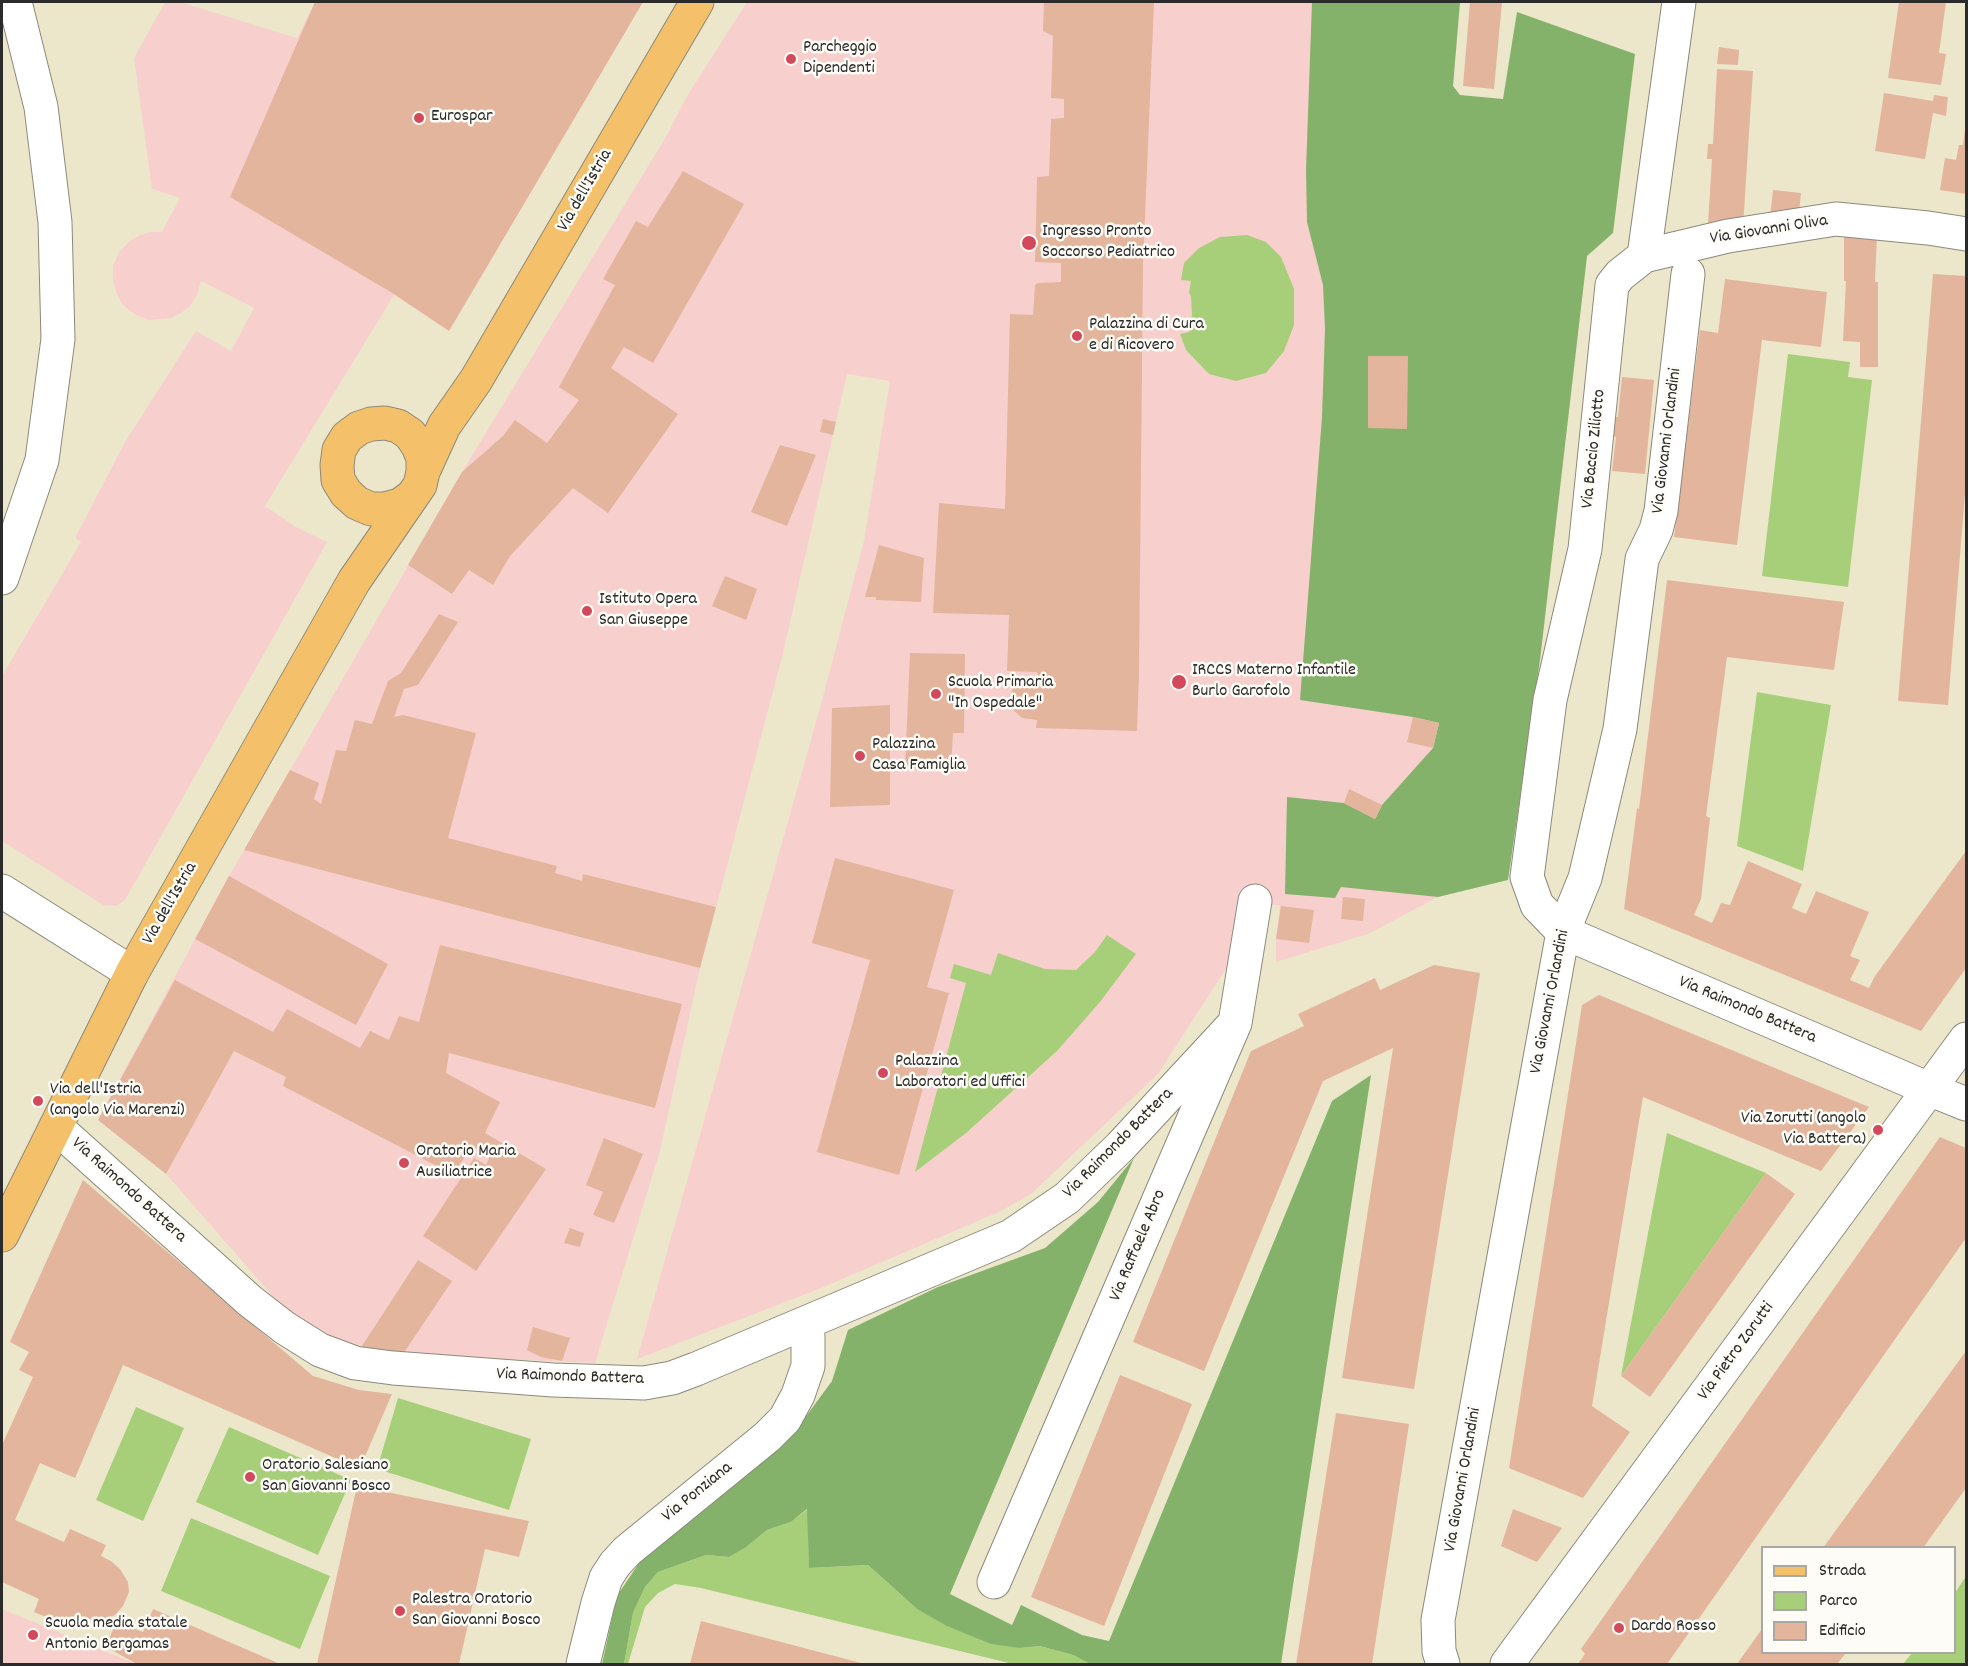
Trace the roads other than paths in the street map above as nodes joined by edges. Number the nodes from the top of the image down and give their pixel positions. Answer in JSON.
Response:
{"nodes":[{"id":1,"x":15,"y":2,"type":"edge"},
{"id":2,"x":697,"y":2,"type":"edge"},
{"id":3,"x":1679,"y":2,"type":"edge"},
{"id":4,"x":1966,"y":234,"type":"edge"},
{"id":5,"x":1644,"y":256,"type":"junction"},
{"id":6,"x":1688,"y":274,"type":"dead end"},
{"id":7,"x":476,"y":380,"type":"junction"},
{"id":8,"x":399,"y":426,"type":"junction"},
{"id":9,"x":417,"y":484,"type":"junction"},
{"id":10,"x":357,"y":503,"type":"junction"},
{"id":11,"x":2,"y":578,"type":"edge"},
{"id":12,"x":354,"y":580,"type":"junction"},
{"id":13,"x":2,"y":891,"type":"edge"},
{"id":14,"x":1255,"y":901,"type":"dead end"},
{"id":15,"x":1537,"y":905,"type":"joint"},
{"id":16,"x":1563,"y":932,"type":"junction"},
{"id":17,"x":132,"y":973,"type":"junction"},
{"id":18,"x":1234,"y":1023,"type":"junction"},
{"id":19,"x":1966,"y":1039,"type":"edge"},
{"id":20,"x":1929,"y":1089,"type":"junction"},
{"id":21,"x":1966,"y":1104,"type":"edge"},
{"id":22,"x":56,"y":1127,"type":"junction"},
{"id":23,"x":2,"y":1234,"type":"edge"},
{"id":24,"x":803,"y":1324,"type":"junction"},
{"id":25,"x":994,"y":1582,"type":"dead end"},
{"id":26,"x":583,"y":1665,"type":"edge"},
{"id":27,"x":1443,"y":1665,"type":"edge"},
{"id":28,"x":1507,"y":1665,"type":"edge"}],
"edges":[{"from":1,"to":11,"type":"street"},
{"from":2,"to":7,"type":"main road","name":"Via dell'Istria"},
{"from":3,"to":5,"type":"street"},
{"from":4,"to":5,"type":"street","name":"Via Giovanni Oliva"},
{"from":5,"to":15,"type":"street","name":"Via Baccio Ziliotto"},
{"from":6,"to":16,"type":"street","name":"Via Giovanni Orlandini"},
{"from":7,"to":8,"type":"main road","name":"Via dell'Istria"},
{"from":7,"to":9,"type":"main road","name":"Via dell'Istria"},
{"from":8,"to":9,"type":"main road"},
{"from":8,"to":10,"type":"main road","name":"Via dell'Istria"},
{"from":9,"to":10,"type":"main road"},
{"from":9,"to":12,"type":"main road","name":"Via dell'Istria"},
{"from":10,"to":12,"type":"main road","name":"Via dell'Istria"},
{"from":12,"to":17,"type":"main road","name":"Via dell'Istria"},
{"from":13,"to":17,"type":"street"},
{"from":14,"to":18,"type":"street","name":"Via Raffaele Abro"},
{"from":15,"to":16,"type":"street","name":"Via Raimondo Battera"},
{"from":16,"to":20,"type":"street","name":"Via Raimondo Battera"},
{"from":16,"to":27,"type":"street","name":"Via Giovanni Orlandini"},
{"from":17,"to":22,"type":"main road","name":"Via dell'Istria"},
{"from":18,"to":24,"type":"street","name":"Via Raimondo Battera"},
{"from":18,"to":25,"type":"street","name":"Via Raffaele Abro"},
{"from":19,"to":20,"type":"street","name":"Via Pietro Zorutti"},
{"from":20,"to":21,"type":"street","name":"Via Raimondo Battera"},
{"from":20,"to":28,"type":"street","name":"Via Pietro Zorutti"},
{"from":22,"to":23,"type":"main road","name":"Via dell'Istria"},
{"from":22,"to":24,"type":"street","name":"Via Raimondo Battera"},
{"from":24,"to":26,"type":"street","name":"Via Ponziana"}]}
